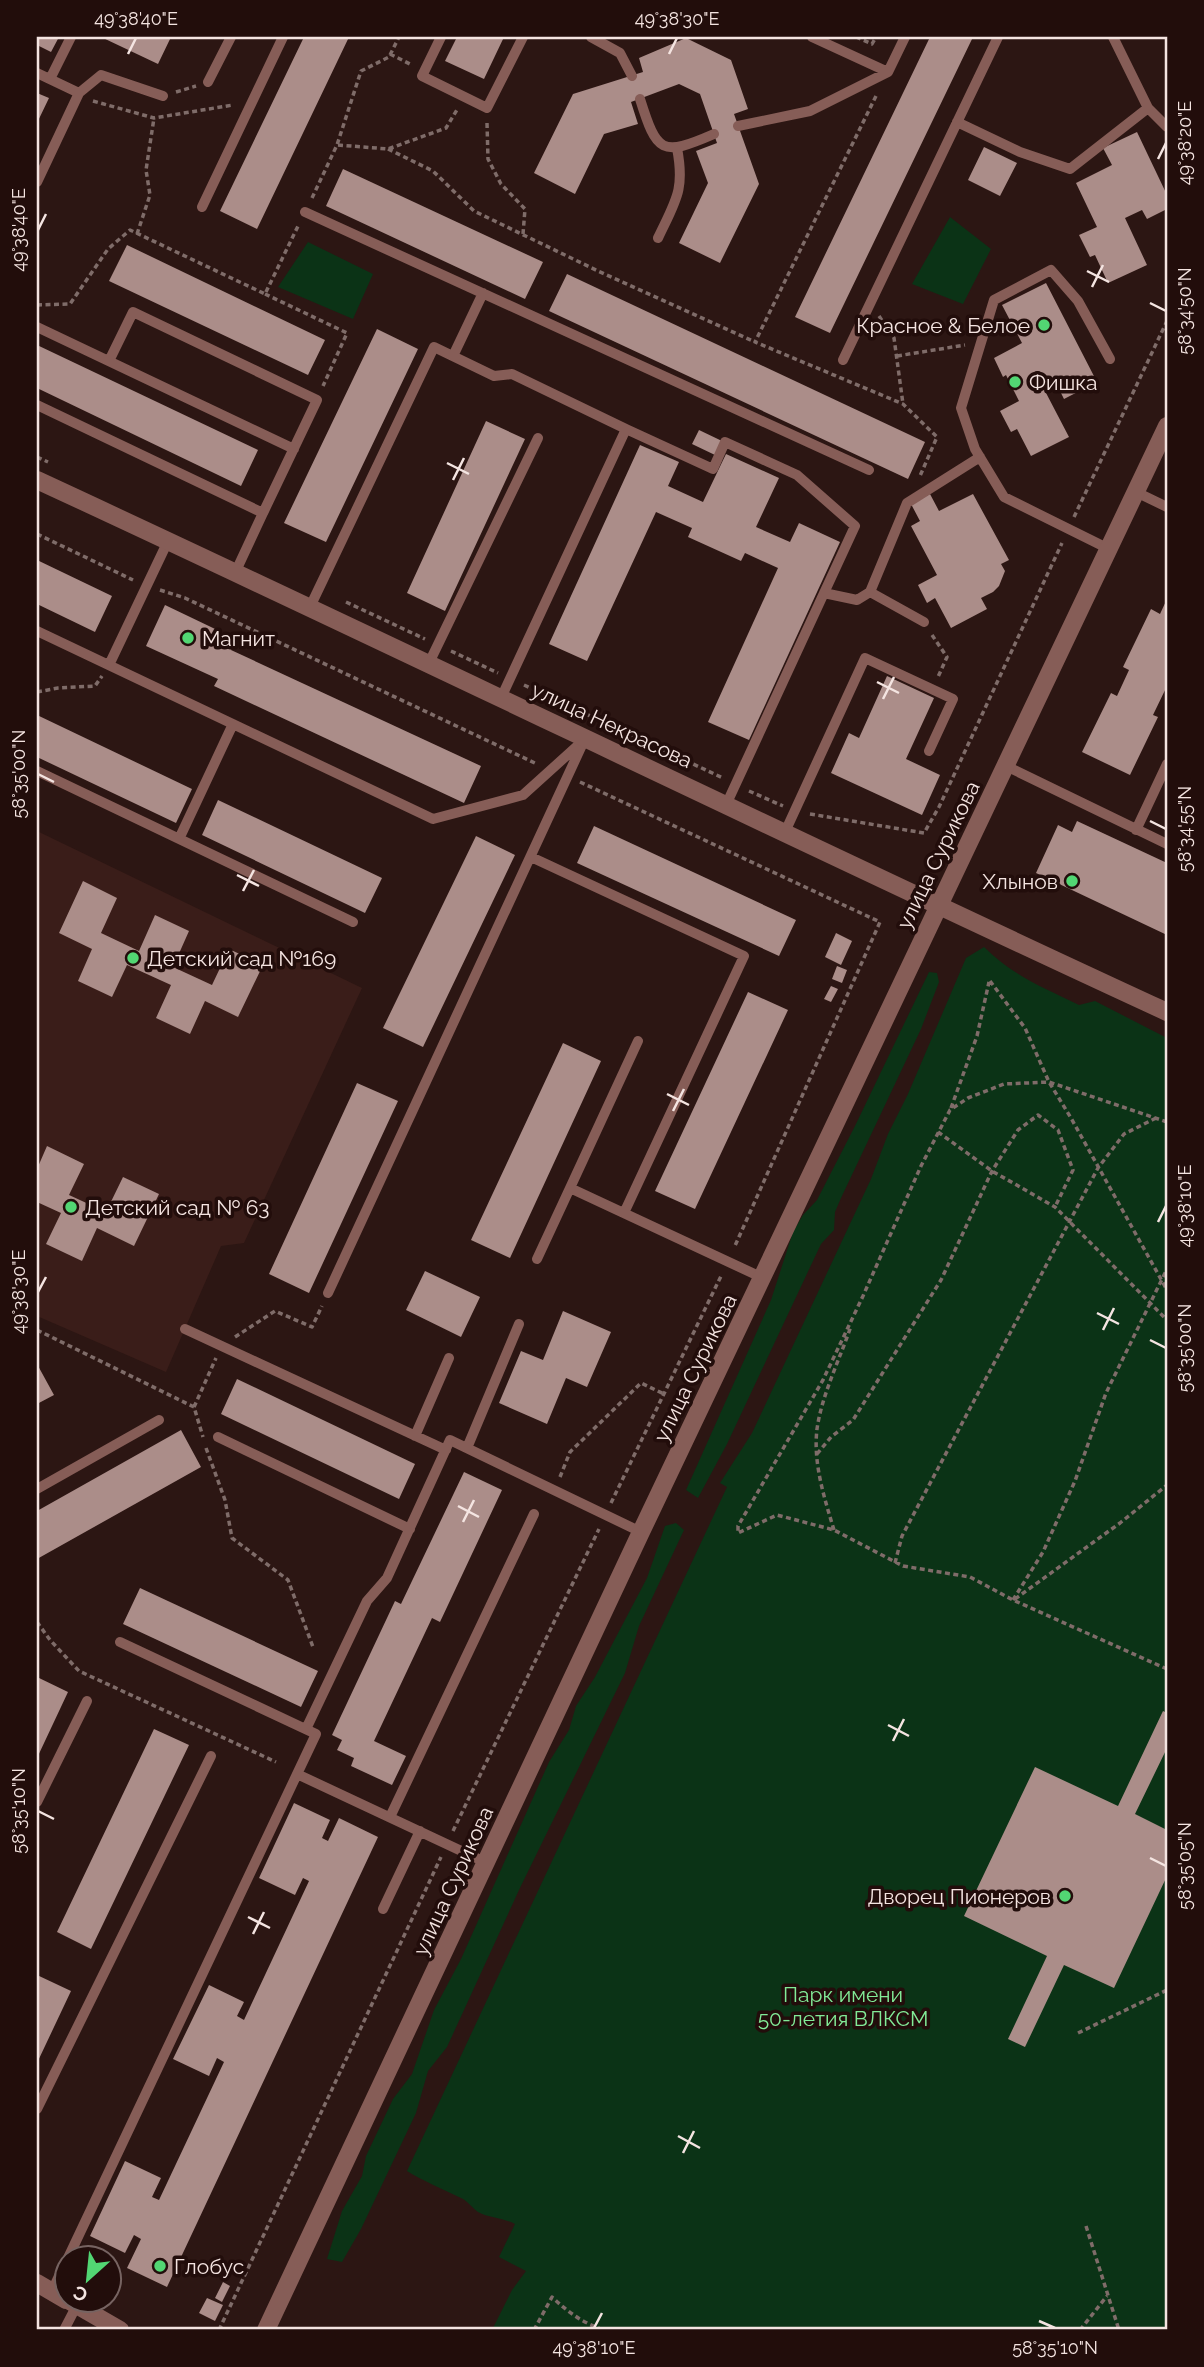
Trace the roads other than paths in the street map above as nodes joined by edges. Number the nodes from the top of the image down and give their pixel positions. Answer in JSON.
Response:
{"nodes":[{"id":1,"x":71,"y":37,"type":"edge"},
{"id":2,"x":231,"y":37,"type":"edge"},
{"id":3,"x":284,"y":37,"type":"edge"},
{"id":4,"x":441,"y":37,"type":"edge"},
{"id":5,"x":523,"y":37,"type":"edge"},
{"id":6,"x":591,"y":37,"type":"edge"},
{"id":7,"x":812,"y":37,"type":"edge"},
{"id":8,"x":905,"y":37,"type":"edge"},
{"id":9,"x":998,"y":37,"type":"edge"},
{"id":10,"x":1113,"y":37,"type":"edge"},
{"id":11,"x":888,"y":72,"type":"junction"},
{"id":12,"x":37,"y":73,"type":"edge"},
{"id":13,"x":632,"y":76,"type":"dead end"},
{"id":14,"x":50,"y":79,"type":"junction"},
{"id":15,"x":208,"y":82,"type":"road end"},
{"id":16,"x":79,"y":93,"type":"junction"},
{"id":17,"x":163,"y":96,"type":"road end"},
{"id":18,"x":640,"y":99,"type":"dead end"},
{"id":19,"x":1148,"y":108,"type":"junction"},
{"id":20,"x":957,"y":122,"type":"junction"},
{"id":21,"x":738,"y":126,"type":"dead end"},
{"id":22,"x":1167,"y":128,"type":"edge"},
{"id":23,"x":714,"y":134,"type":"dead end"},
{"id":24,"x":677,"y":148,"type":"junction"},
{"id":25,"x":37,"y":182,"type":"edge"},
{"id":26,"x":202,"y":207,"type":"dead end"},
{"id":27,"x":305,"y":212,"type":"road end"},
{"id":28,"x":659,"y":238,"type":"dead end"},
{"id":29,"x":483,"y":293,"type":"junction"},
{"id":30,"x":37,"y":327,"type":"edge"},
{"id":31,"x":453,"y":356,"type":"junction"},
{"id":32,"x":1110,"y":359,"type":"dead end"},
{"id":33,"x":843,"y":360,"type":"dead end"},
{"id":34,"x":109,"y":361,"type":"junction"},
{"id":35,"x":37,"y":405,"type":"edge"},
{"id":36,"x":1167,"y":426,"type":"edge"},
{"id":37,"x":626,"y":429,"type":"junction"},
{"id":38,"x":538,"y":438,"type":"dead end"},
{"id":39,"x":294,"y":449,"type":"junction"},
{"id":40,"x":980,"y":457,"type":"junction"},
{"id":41,"x":869,"y":470,"type":"dead end"},
{"id":42,"x":37,"y":480,"type":"edge"},
{"id":43,"x":1136,"y":492,"type":"junction"},
{"id":44,"x":1167,"y":507,"type":"edge"},
{"id":45,"x":263,"y":513,"type":"junction"},
{"id":46,"x":168,"y":541,"type":"junction"},
{"id":47,"x":1109,"y":549,"type":"junction"},
{"id":48,"x":235,"y":573,"type":"junction"},
{"id":49,"x":870,"y":592,"type":"junction"},
{"id":50,"x":824,"y":593,"type":"junction"},
{"id":51,"x":310,"y":607,"type":"junction"},
{"id":52,"x":924,"y":622,"type":"road end"},
{"id":53,"x":37,"y":631,"type":"edge"},
{"id":54,"x":429,"y":663,"type":"junction"},
{"id":55,"x":109,"y":665,"type":"junction"},
{"id":56,"x":501,"y":698,"type":"junction"},
{"id":57,"x":233,"y":724,"type":"junction"},
{"id":58,"x":585,"y":739,"type":"junction"},
{"id":59,"x":929,"y":751,"type":"dead end"},
{"id":60,"x":1167,"y":764,"type":"edge"},
{"id":61,"x":1006,"y":766,"type":"junction"},
{"id":62,"x":37,"y":771,"type":"edge"},
{"id":63,"x":726,"y":805,"type":"junction"},
{"id":64,"x":1136,"y":830,"type":"junction"},
{"id":65,"x":785,"y":832,"type":"junction"},
{"id":66,"x":179,"y":839,"type":"junction"},
{"id":67,"x":1167,"y":844,"type":"edge"},
{"id":68,"x":531,"y":857,"type":"junction"},
{"id":69,"x":940,"y":907,"type":"junction"},
{"id":70,"x":353,"y":922,"type":"dead end"},
{"id":71,"x":1167,"y":1012,"type":"edge"},
{"id":72,"x":638,"y":1041,"type":"dead end"},
{"id":73,"x":570,"y":1188,"type":"junction"},
{"id":74,"x":624,"y":1213,"type":"junction"},
{"id":75,"x":537,"y":1259,"type":"dead end"},
{"id":76,"x":763,"y":1278,"type":"junction"},
{"id":77,"x":328,"y":1293,"type":"road end"},
{"id":78,"x":519,"y":1324,"type":"dead end"},
{"id":79,"x":185,"y":1328,"type":"dead end"},
{"id":80,"x":449,"y":1358,"type":"dead end"},
{"id":81,"x":159,"y":1420,"type":"dead end"},
{"id":82,"x":415,"y":1436,"type":"junction"},
{"id":83,"x":218,"y":1437,"type":"dead end"},
{"id":84,"x":467,"y":1448,"type":"junction"},
{"id":85,"x":446,"y":1450,"type":"junction"},
{"id":86,"x":37,"y":1489,"type":"edge"},
{"id":87,"x":534,"y":1514,"type":"dead end"},
{"id":88,"x":410,"y":1529,"type":"junction"},
{"id":89,"x":641,"y":1532,"type":"junction"},
{"id":90,"x":121,"y":1642,"type":"dead end"},
{"id":91,"x":87,"y":1701,"type":"dead end"},
{"id":92,"x":306,"y":1729,"type":"junction"},
{"id":93,"x":211,"y":1756,"type":"dead end"},
{"id":94,"x":297,"y":1774,"type":"junction"},
{"id":95,"x":37,"y":1802,"type":"edge"},
{"id":96,"x":390,"y":1817,"type":"junction"},
{"id":97,"x":420,"y":1831,"type":"junction"},
{"id":98,"x":487,"y":1863,"type":"junction"},
{"id":99,"x":383,"y":1909,"type":"dead end"},
{"id":100,"x":37,"y":2109,"type":"edge"},
{"id":101,"x":75,"y":2244,"type":"edge"},
{"id":102,"x":92,"y":2314,"type":"edge"},
{"id":103,"x":120,"y":2330,"type":"edge"},
{"id":104,"x":266,"y":2330,"type":"edge"}],
"edges":[{"from":1,"to":14,"type":"lane"},
{"from":2,"to":15,"type":"lane"},
{"from":3,"to":26,"type":"lane"},
{"from":4,"to":5,"type":"lane"},
{"from":6,"to":13,"type":"lane"},
{"from":7,"to":11,"type":"lane"},
{"from":8,"to":11,"type":"lane"},
{"from":9,"to":20,"type":"lane"},
{"from":10,"to":19,"type":"lane"},
{"from":11,"to":21,"type":"lane"},
{"from":12,"to":14,"type":"lane"},
{"from":14,"to":16,"type":"lane"},
{"from":16,"to":17,"type":"lane"},
{"from":16,"to":25,"type":"lane"},
{"from":18,"to":24,"type":"lane"},
{"from":19,"to":20,"type":"lane"},
{"from":19,"to":22,"type":"lane"},
{"from":20,"to":33,"type":"lane"},
{"from":23,"to":24,"type":"lane"},
{"from":24,"to":28,"type":"lane"},
{"from":27,"to":29,"type":"lane"},
{"from":29,"to":31,"type":"lane"},
{"from":29,"to":41,"type":"lane"},
{"from":30,"to":34,"type":"lane"},
{"from":31,"to":37,"type":"lane"},
{"from":31,"to":51,"type":"lane"},
{"from":32,"to":40,"type":"lane"},
{"from":34,"to":39,"type":"lane"},
{"from":34,"to":39,"type":"lane"},
{"from":35,"to":45,"type":"lane"},
{"from":36,"to":43,"type":"street","name":"улица Сурикова"},
{"from":37,"to":50,"type":"lane"},
{"from":37,"to":56,"type":"lane"},
{"from":38,"to":54,"type":"lane"},
{"from":39,"to":45,"type":"lane"},
{"from":40,"to":47,"type":"lane"},
{"from":40,"to":49,"type":"lane"},
{"from":42,"to":46,"type":"street","name":"улица Некрасова"},
{"from":43,"to":44,"type":"lane"},
{"from":43,"to":47,"type":"street","name":"улица Сурикова"},
{"from":45,"to":48,"type":"lane"},
{"from":46,"to":48,"type":"street","name":"улица Некрасова"},
{"from":46,"to":55,"type":"lane"},
{"from":47,"to":61,"type":"street","name":"улица Сурикова"},
{"from":48,"to":51,"type":"street","name":"улица Некрасова"},
{"from":49,"to":50,"type":"lane"},
{"from":49,"to":52,"type":"lane"},
{"from":50,"to":63,"type":"lane"},
{"from":51,"to":54,"type":"street","name":"улица Некрасова"},
{"from":53,"to":55,"type":"lane"},
{"from":54,"to":56,"type":"street","name":"улица Некрасова"},
{"from":55,"to":57,"type":"lane"},
{"from":56,"to":58,"type":"street","name":"улица Некрасова"},
{"from":57,"to":58,"type":"lane"},
{"from":57,"to":66,"type":"lane"},
{"from":58,"to":63,"type":"street","name":"улица Некрасова"},
{"from":58,"to":68,"type":"lane"},
{"from":59,"to":65,"type":"lane"},
{"from":60,"to":64,"type":"lane"},
{"from":61,"to":64,"type":"lane"},
{"from":61,"to":69,"type":"street","name":"улица Сурикова"},
{"from":62,"to":66,"type":"lane"},
{"from":63,"to":65,"type":"street","name":"улица Некрасова"},
{"from":64,"to":67,"type":"lane"},
{"from":65,"to":69,"type":"street","name":"улица Некрасова"},
{"from":66,"to":70,"type":"lane"},
{"from":68,"to":74,"type":"lane"},
{"from":68,"to":77,"type":"lane"},
{"from":69,"to":71,"type":"street","name":"улица Некрасова"},
{"from":69,"to":76,"type":"street","name":"улица Сурикова"},
{"from":72,"to":73,"type":"lane"},
{"from":73,"to":74,"type":"lane"},
{"from":73,"to":75,"type":"lane"},
{"from":74,"to":76,"type":"lane"},
{"from":76,"to":89,"type":"street","name":"улица Сурикова"},
{"from":78,"to":84,"type":"lane"},
{"from":79,"to":82,"type":"lane"},
{"from":80,"to":82,"type":"lane"},
{"from":81,"to":86,"type":"lane"},
{"from":82,"to":85,"type":"lane"},
{"from":83,"to":88,"type":"lane"},
{"from":84,"to":85,"type":"lane"},
{"from":84,"to":89,"type":"lane"},
{"from":85,"to":88,"type":"lane"},
{"from":87,"to":96,"type":"lane"},
{"from":88,"to":92,"type":"lane"},
{"from":89,"to":98,"type":"street","name":"улица Сурикова"},
{"from":90,"to":92,"type":"lane"},
{"from":91,"to":95,"type":"lane"},
{"from":92,"to":94,"type":"lane"},
{"from":93,"to":100,"type":"lane"},
{"from":94,"to":96,"type":"lane"},
{"from":94,"to":101,"type":"lane"},
{"from":96,"to":97,"type":"lane"},
{"from":97,"to":98,"type":"lane"},
{"from":97,"to":99,"type":"lane"},
{"from":98,"to":104,"type":"street","name":"улица Сурикова"},
{"from":102,"to":103,"type":"street"}]}
